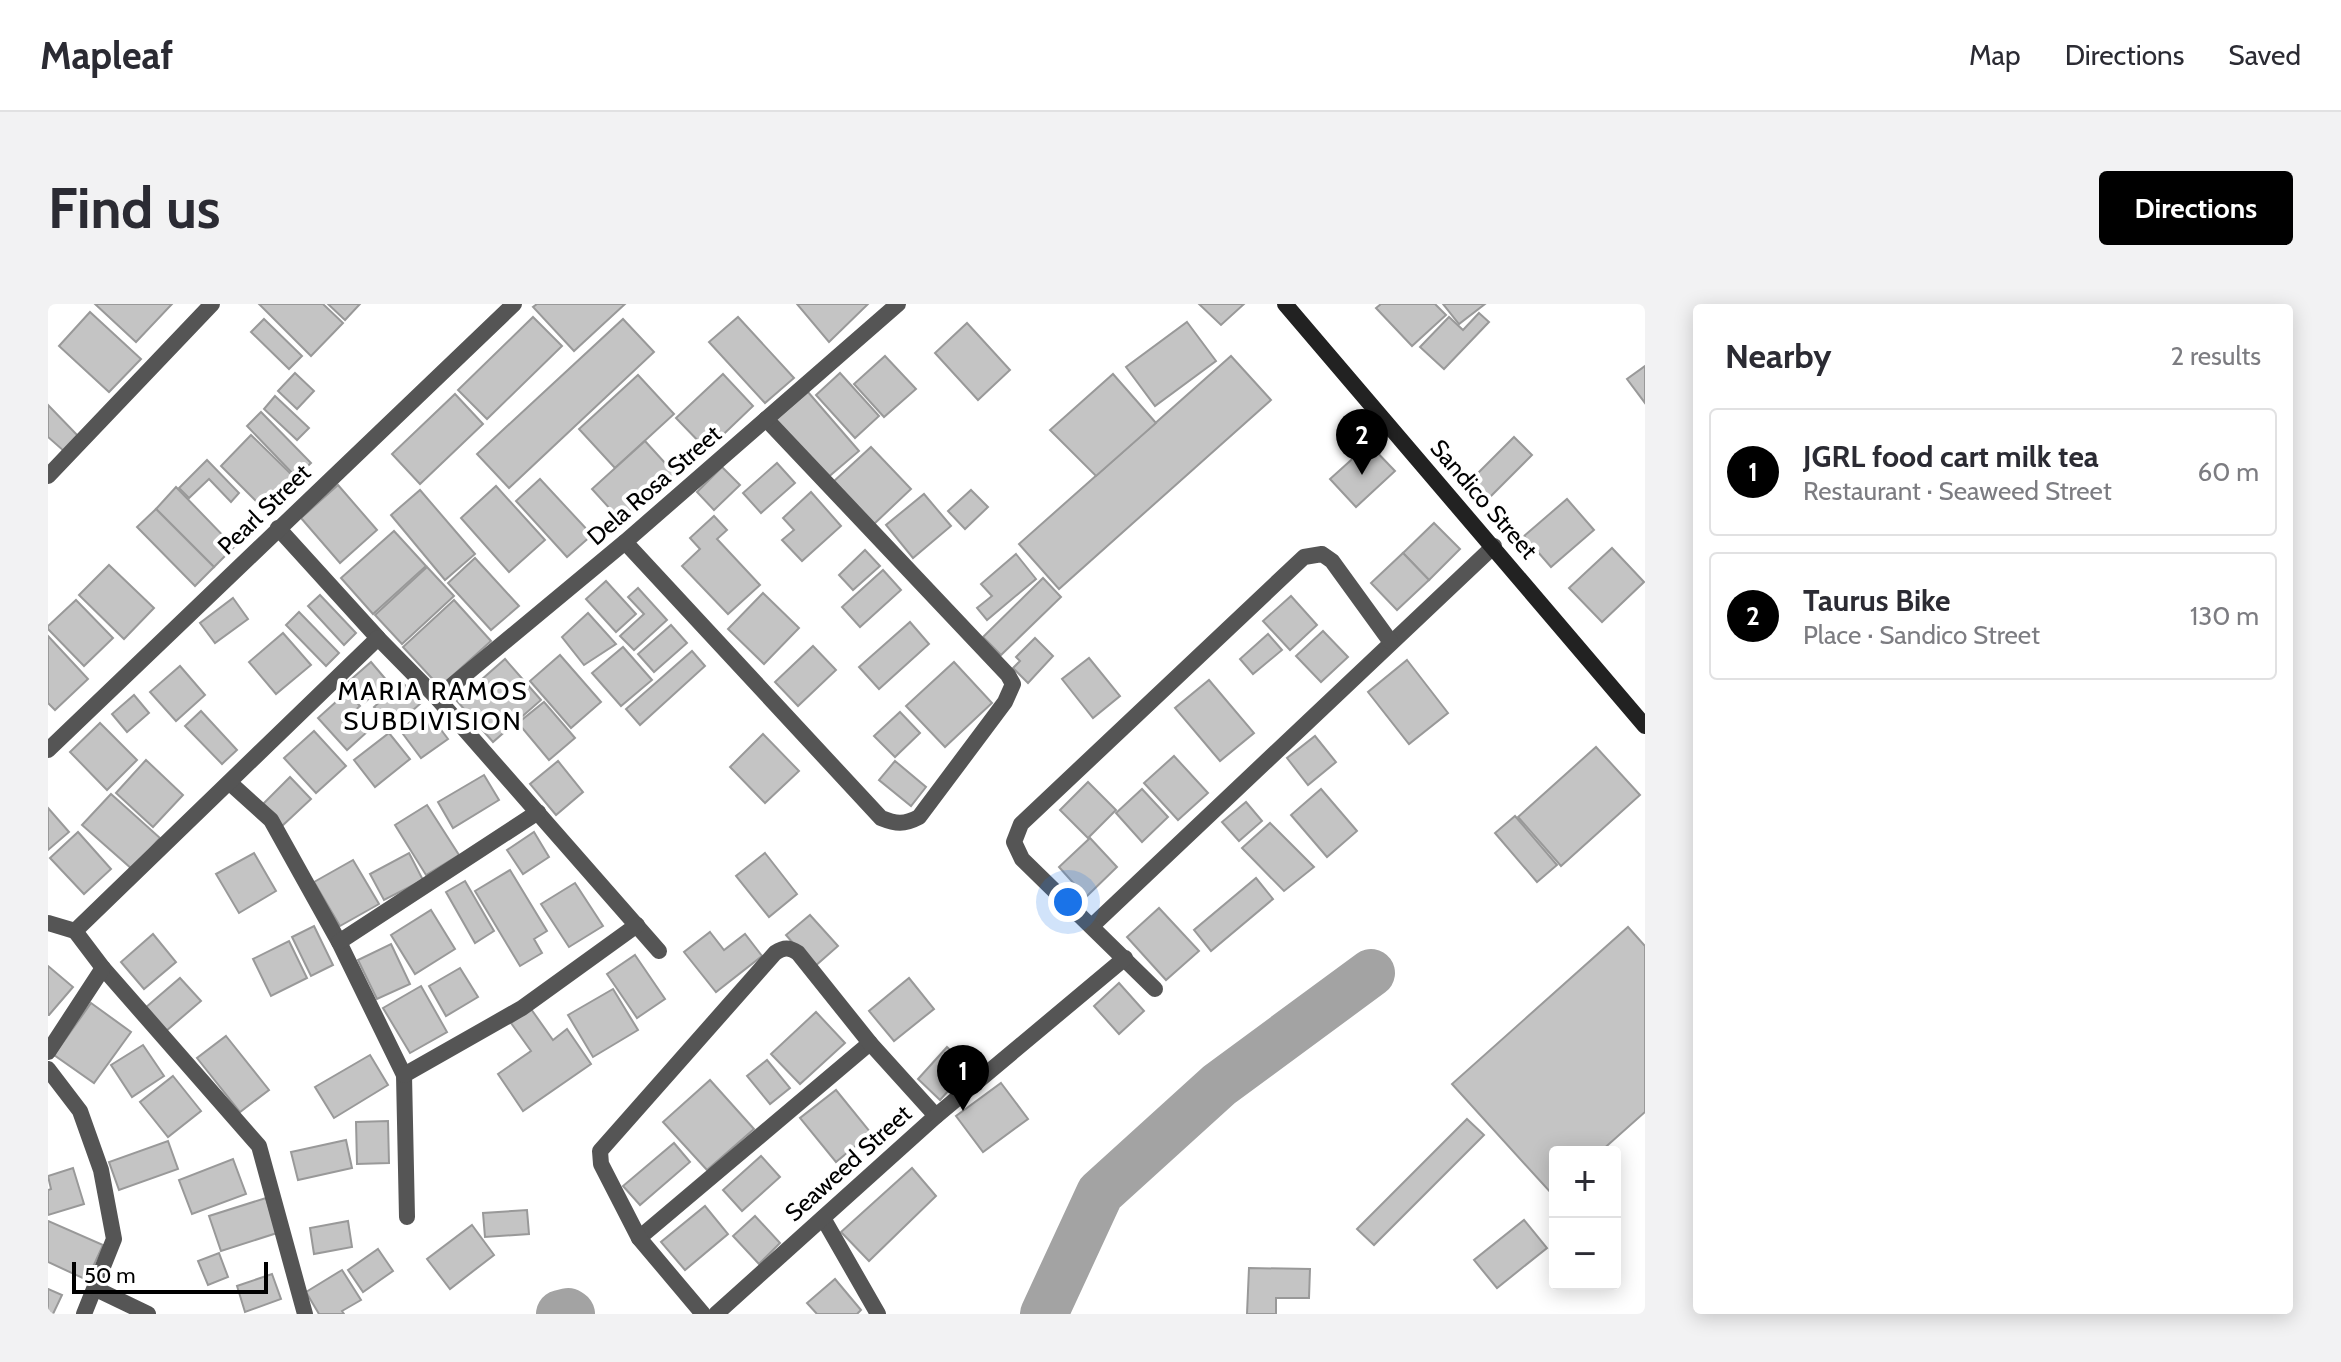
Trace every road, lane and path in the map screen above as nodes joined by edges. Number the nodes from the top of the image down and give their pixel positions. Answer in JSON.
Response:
{"nodes":[{"id":1,"x":212,"y":304,"type":"edge"},
{"id":2,"x":514,"y":304,"type":"edge"},
{"id":3,"x":898,"y":304,"type":"edge"},
{"id":4,"x":1285,"y":304,"type":"edge"},
{"id":5,"x":766,"y":419,"type":"junction"},
{"id":6,"x":48,"y":476,"type":"edge"},
{"id":7,"x":278,"y":528,"type":"junction"},
{"id":8,"x":625,"y":542,"type":"junction"},
{"id":9,"x":1494,"y":546,"type":"junction"},
{"id":10,"x":378,"y":638,"type":"junction"},
{"id":11,"x":1390,"y":641,"type":"junction"},
{"id":12,"x":437,"y":698,"type":"junction"},
{"id":13,"x":1645,"y":726,"type":"edge"},
{"id":14,"x":48,"y":750,"type":"edge"},
{"id":15,"x":230,"y":783,"type":"junction"},
{"id":16,"x":538,"y":812,"type":"junction"},
{"id":17,"x":48,"y":923,"type":"edge"},
{"id":18,"x":637,"y":925,"type":"junction"},
{"id":19,"x":1093,"y":925,"type":"junction"},
{"id":20,"x":75,"y":931,"type":"junction"},
{"id":21,"x":339,"y":942,"type":"junction"},
{"id":22,"x":659,"y":951,"type":"dead end"},
{"id":23,"x":1125,"y":958,"type":"junction"},
{"id":24,"x":103,"y":968,"type":"junction"},
{"id":25,"x":1155,"y":989,"type":"dead end"},
{"id":26,"x":870,"y":1043,"type":"junction"},
{"id":27,"x":48,"y":1052,"type":"edge"},
{"id":28,"x":48,"y":1069,"type":"edge"},
{"id":29,"x":404,"y":1075,"type":"junction"},
{"id":30,"x":936,"y":1116,"type":"junction"},
{"id":31,"x":407,"y":1217,"type":"dead end"},
{"id":32,"x":823,"y":1218,"type":"junction"},
{"id":33,"x":639,"y":1238,"type":"junction"},
{"id":34,"x":96,"y":1289,"type":"junction"},
{"id":35,"x":84,"y":1314,"type":"edge"},
{"id":36,"x":148,"y":1314,"type":"edge"},
{"id":37,"x":305,"y":1314,"type":"edge"},
{"id":38,"x":703,"y":1314,"type":"edge"},
{"id":39,"x":716,"y":1314,"type":"edge"},
{"id":40,"x":878,"y":1314,"type":"edge"}],
"edges":[{"from":1,"to":6,"type":"street"},
{"from":2,"to":7,"type":"street","name":"Pearl Street"},
{"from":3,"to":5,"type":"street","name":"Dela Rosa Street"},
{"from":4,"to":9,"type":"main road","name":"Sandico Street"},
{"from":5,"to":8,"type":"street","name":"Dela Rosa Street"},
{"from":5,"to":8,"type":"street"},
{"from":7,"to":10,"type":"street"},
{"from":7,"to":14,"type":"street","name":"Pearl Street"},
{"from":8,"to":12,"type":"street","name":"Dela Rosa Street"},
{"from":9,"to":11,"type":"street"},
{"from":9,"to":13,"type":"main road","name":"Sandico Street"},
{"from":10,"to":12,"type":"street"},
{"from":10,"to":15,"type":"street"},
{"from":11,"to":19,"type":"street"},
{"from":11,"to":19,"type":"street"},
{"from":12,"to":16,"type":"street"},
{"from":15,"to":20,"type":"street"},
{"from":15,"to":21,"type":"street"},
{"from":16,"to":18,"type":"street"},
{"from":16,"to":21,"type":"street"},
{"from":17,"to":20,"type":"street"},
{"from":18,"to":22,"type":"street"},
{"from":18,"to":29,"type":"street"},
{"from":19,"to":23,"type":"street"},
{"from":20,"to":24,"type":"street"},
{"from":21,"to":29,"type":"street"},
{"from":23,"to":25,"type":"street"},
{"from":23,"to":30,"type":"street","name":"Seaweed Street"},
{"from":24,"to":27,"type":"street"},
{"from":24,"to":37,"type":"street"},
{"from":26,"to":30,"type":"street"},
{"from":26,"to":33,"type":"street"},
{"from":26,"to":33,"type":"street"},
{"from":28,"to":34,"type":"street"},
{"from":29,"to":31,"type":"street"},
{"from":30,"to":32,"type":"street","name":"Seaweed Street"},
{"from":32,"to":39,"type":"street","name":"Seaweed Street"},
{"from":32,"to":40,"type":"street"},
{"from":33,"to":38,"type":"street"},
{"from":34,"to":35,"type":"street"},
{"from":34,"to":36,"type":"street"}]}
